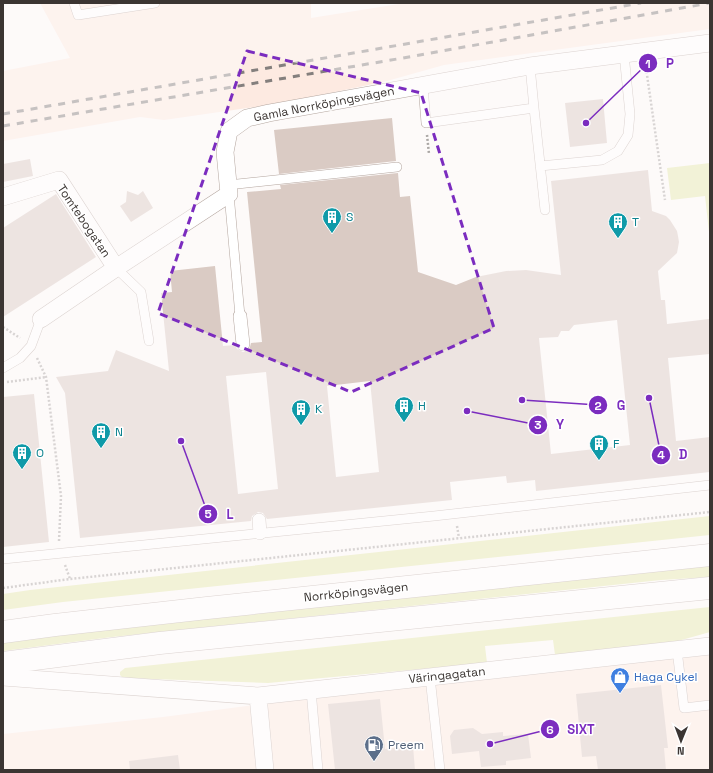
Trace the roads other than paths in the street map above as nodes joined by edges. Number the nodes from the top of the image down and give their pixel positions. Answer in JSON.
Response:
{"nodes":[{"id":1,"x":74,"y":3,"type":"edge"},
{"id":2,"x":155,"y":3,"type":"edge"},
{"id":3,"x":710,"y":43,"type":"edge"},
{"id":4,"x":624,"y":54,"type":"junction"},
{"id":5,"x":530,"y":66,"type":"junction"},
{"id":6,"x":422,"y":86,"type":"junction"},
{"id":7,"x":534,"y":108,"type":"junction"},
{"id":8,"x":540,"y":166,"type":"junction"},
{"id":9,"x":397,"y":167,"type":"dead end"},
{"id":10,"x":229,"y":190,"type":"junction"},
{"id":11,"x":3,"y":197,"type":"edge"},
{"id":12,"x":545,"y":210,"type":"dead end"},
{"id":13,"x":116,"y":268,"type":"junction"},
{"id":14,"x":240,"y":316,"type":"joint"},
{"id":15,"x":41,"y":320,"type":"joint"},
{"id":16,"x":149,"y":341,"type":"dead end"},
{"id":17,"x":243,"y":344,"type":"dead end"},
{"id":18,"x":3,"y":368,"type":"edge"},
{"id":19,"x":710,"y":485,"type":"edge"},
{"id":20,"x":710,"y":555,"type":"edge"},
{"id":21,"x":3,"y":559,"type":"edge"},
{"id":22,"x":710,"y":588,"type":"edge"},
{"id":23,"x":3,"y":632,"type":"edge"},
{"id":24,"x":710,"y":646,"type":"edge"},
{"id":25,"x":677,"y":650,"type":"junction"},
{"id":26,"x":3,"y":662,"type":"edge"},
{"id":27,"x":3,"y":677,"type":"edge"},
{"id":28,"x":430,"y":677,"type":"junction"},
{"id":29,"x":311,"y":690,"type":"junction"},
{"id":30,"x":258,"y":696,"type":"junction"},
{"id":31,"x":710,"y":705,"type":"edge"},
{"id":32,"x":265,"y":770,"type":"edge"},
{"id":33,"x":318,"y":770,"type":"edge"},
{"id":34,"x":440,"y":770,"type":"edge"}],
"edges":[{"from":1,"to":2,"type":"lane"},
{"from":3,"to":4,"type":"street","name":"Gamla Norrköpingsvägen"},
{"from":4,"to":5,"type":"street","name":"Gamla Norrköpingsvägen"},
{"from":4,"to":8,"type":"lane"},
{"from":5,"to":6,"type":"street","name":"Gamla Norrköpingsvägen"},
{"from":5,"to":7,"type":"lane"},
{"from":6,"to":7,"type":"lane"},
{"from":6,"to":10,"type":"street","name":"Gamla Norrköpingsvägen"},
{"from":7,"to":8,"type":"lane"},
{"from":8,"to":12,"type":"lane"},
{"from":9,"to":10,"type":"lane"},
{"from":10,"to":13,"type":"street"},
{"from":10,"to":14,"type":"lane"},
{"from":11,"to":13,"type":"street","name":"Tomtebogatan"},
{"from":13,"to":15,"type":"street"},
{"from":13,"to":16,"type":"lane"},
{"from":14,"to":17,"type":"street"},
{"from":15,"to":18,"type":"lane"},
{"from":19,"to":21,"type":"lane"},
{"from":20,"to":23,"type":"main road","name":"Norrköpingsvägen"},
{"from":22,"to":26,"type":"main road"},
{"from":24,"to":25,"type":"street","name":"Väringagatan"},
{"from":25,"to":28,"type":"street","name":"Väringagatan"},
{"from":25,"to":31,"type":"lane"},
{"from":27,"to":30,"type":"street","name":"Väringagatan"},
{"from":28,"to":29,"type":"street","name":"Väringagatan"},
{"from":28,"to":34,"type":"lane"},
{"from":29,"to":30,"type":"street","name":"Väringagatan"},
{"from":29,"to":33,"type":"lane"},
{"from":30,"to":32,"type":"street"}]}
